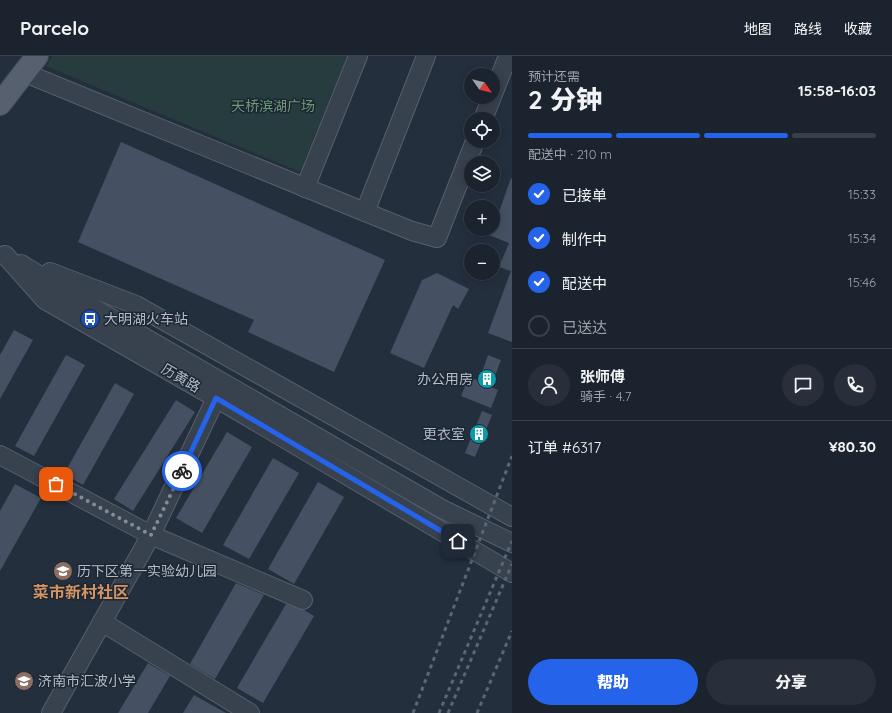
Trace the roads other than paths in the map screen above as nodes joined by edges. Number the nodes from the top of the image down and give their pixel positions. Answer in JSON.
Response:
{"nodes":[{"id":1,"x":358,"y":56,"type":"edge"},
{"id":2,"x":426,"y":56,"type":"edge"},
{"id":3,"x":508,"y":56,"type":"edge"},
{"id":4,"x":31,"y":64,"type":"edge"},
{"id":5,"x":500,"y":76,"type":"edge"},
{"id":6,"x":0,"y":104,"type":"edge"},
{"id":7,"x":472,"y":148,"type":"edge"},
{"id":8,"x":305,"y":188,"type":"junction"},
{"id":9,"x":365,"y":212,"type":"junction"},
{"id":10,"x":3,"y":253,"type":"edge"},
{"id":11,"x":216,"y":398,"type":"junction"},
{"id":12,"x":1,"y":458,"type":"edge"},
{"id":13,"x":512,"y":517,"type":"edge"},
{"id":14,"x":151,"y":535,"type":"junction"},
{"id":15,"x":512,"y":543,"type":"edge"},
{"id":16,"x":512,"y":573,"type":"edge"},
{"id":17,"x":303,"y":600,"type":"dead end"},
{"id":18,"x":102,"y":622,"type":"junction"},
{"id":19,"x":51,"y":713,"type":"edge"},
{"id":20,"x":250,"y":713,"type":"edge"}],
"edges":[{"from":1,"to":8,"type":"street"},
{"from":2,"to":9,"type":"street"},
{"from":3,"to":5,"type":"street"},
{"from":4,"to":6,"type":"main road"},
{"from":4,"to":8,"type":"street"},
{"from":7,"to":9,"type":"street"},
{"from":8,"to":9,"type":"street"},
{"from":10,"to":11,"type":"street","name":"历黄路"},
{"from":10,"to":13,"type":"street"},
{"from":10,"to":15,"type":"street","name":"历黄路"},
{"from":11,"to":14,"type":"street"},
{"from":11,"to":16,"type":"street","name":"历黄路"},
{"from":12,"to":14,"type":"street"},
{"from":14,"to":17,"type":"street"},
{"from":14,"to":18,"type":"street"},
{"from":18,"to":19,"type":"street"},
{"from":18,"to":20,"type":"street"}]}
